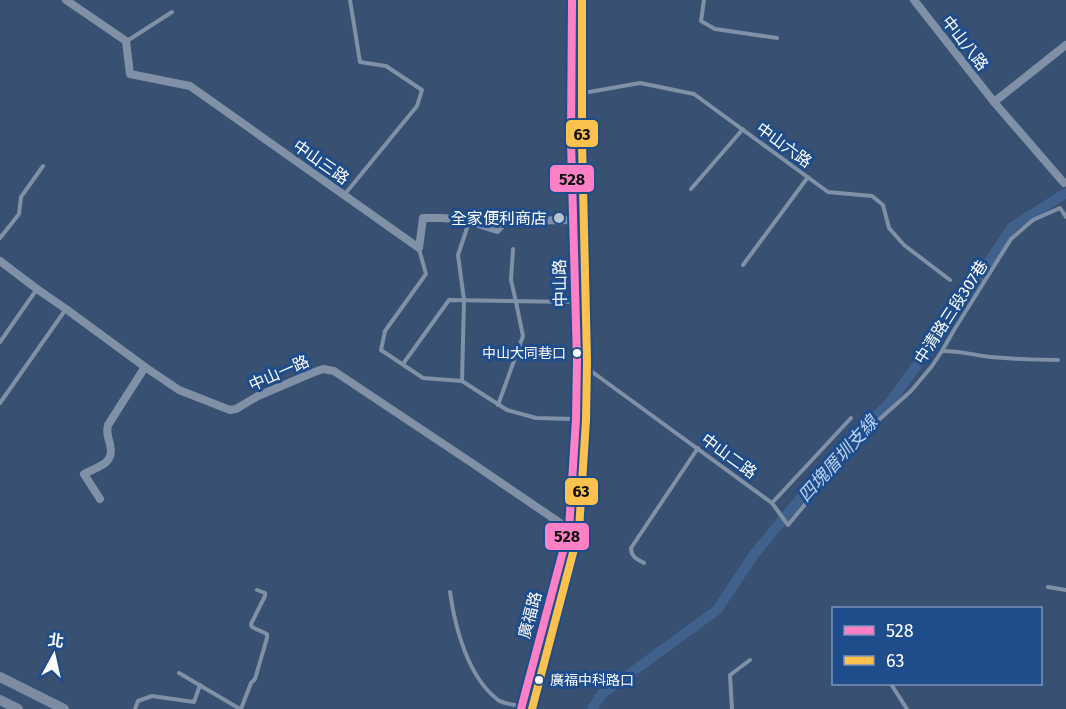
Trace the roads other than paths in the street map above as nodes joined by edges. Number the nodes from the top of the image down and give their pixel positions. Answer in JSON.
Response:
{"nodes":[{"id":1,"x":66,"y":0,"type":"edge"},
{"id":2,"x":350,"y":0,"type":"edge"},
{"id":3,"x":572,"y":0,"type":"edge"},
{"id":4,"x":704,"y":0,"type":"edge"},
{"id":5,"x":914,"y":0,"type":"edge"},
{"id":6,"x":172,"y":12,"type":"dead end"},
{"id":7,"x":777,"y":38,"type":"dead end"},
{"id":8,"x":126,"y":41,"type":"junction"},
{"id":9,"x":1066,"y":45,"type":"edge"},
{"id":10,"x":571,"y":95,"type":"junction"},
{"id":11,"x":994,"y":102,"type":"junction"},
{"id":12,"x":742,"y":129,"type":"junction"},
{"id":13,"x":43,"y":166,"type":"dead end"},
{"id":14,"x":807,"y":177,"type":"junction"},
{"id":15,"x":1065,"y":185,"type":"edge"},
{"id":16,"x":691,"y":189,"type":"dead end"},
{"id":17,"x":344,"y":195,"type":"junction"},
{"id":18,"x":1066,"y":217,"type":"edge"},
{"id":19,"x":574,"y":220,"type":"junction"},
{"id":20,"x":469,"y":221,"type":"junction"},
{"id":21,"x":0,"y":238,"type":"edge"},
{"id":22,"x":419,"y":248,"type":"junction"},
{"id":23,"x":513,"y":249,"type":"dead end"},
{"id":24,"x":0,"y":261,"type":"edge"},
{"id":25,"x":743,"y":265,"type":"dead end"},
{"id":26,"x":950,"y":280,"type":"dead end"},
{"id":27,"x":37,"y":289,"type":"junction"},
{"id":28,"x":464,"y":300,"type":"junction"},
{"id":29,"x":516,"y":302,"type":"junction"},
{"id":30,"x":576,"y":302,"type":"junction"},
{"id":31,"x":66,"y":309,"type":"junction"},
{"id":32,"x":0,"y":342,"type":"edge"},
{"id":33,"x":942,"y":351,"type":"junction"},
{"id":34,"x":1058,"y":360,"type":"dead end"},
{"id":35,"x":577,"y":361,"type":"junction"},
{"id":36,"x":403,"y":364,"type":"junction"},
{"id":37,"x":145,"y":367,"type":"junction"},
{"id":38,"x":462,"y":381,"type":"junction"},
{"id":39,"x":0,"y":404,"type":"edge"},
{"id":40,"x":498,"y":405,"type":"junction"},
{"id":41,"x":851,"y":418,"type":"dead end"},
{"id":42,"x":576,"y":419,"type":"junction"},
{"id":43,"x":698,"y":448,"type":"junction"},
{"id":44,"x":100,"y":499,"type":"dead end"},
{"id":45,"x":772,"y":503,"type":"junction"},
{"id":46,"x":788,"y":525,"type":"joint"},
{"id":47,"x":569,"y":529,"type":"junction"},
{"id":48,"x":644,"y":562,"type":"dead end"},
{"id":49,"x":1048,"y":587,"type":"dead end"},
{"id":50,"x":257,"y":590,"type":"dead end"},
{"id":51,"x":1066,"y":590,"type":"edge"},
{"id":52,"x":450,"y":591,"type":"dead end"},
{"id":53,"x":750,"y":660,"type":"dead end"},
{"id":54,"x":179,"y":673,"type":"dead end"},
{"id":55,"x":0,"y":677,"type":"edge"},
{"id":56,"x":200,"y":685,"type":"junction"},
{"id":57,"x":892,"y":685,"type":"edge"},
{"id":58,"x":0,"y":700,"type":"edge"},
{"id":59,"x":524,"y":708,"type":"edge"},
{"id":60,"x":18,"y":709,"type":"edge"},
{"id":61,"x":64,"y":709,"type":"edge"},
{"id":62,"x":135,"y":709,"type":"edge"},
{"id":63,"x":240,"y":709,"type":"edge"},
{"id":64,"x":732,"y":709,"type":"edge"},
{"id":65,"x":907,"y":709,"type":"edge"}],
"edges":[{"from":1,"to":8,"type":"street"},
{"from":2,"to":17,"type":"lane"},
{"from":3,"to":10,"type":"main road","name":"中山路"},
{"from":4,"to":7,"type":"lane"},
{"from":5,"to":11,"type":"street","name":"中山八路"},
{"from":6,"to":8,"type":"lane"},
{"from":8,"to":17,"type":"street","name":"中山三路"},
{"from":9,"to":11,"type":"street"},
{"from":10,"to":12,"type":"lane","name":"中山六路"},
{"from":10,"to":19,"type":"main road","name":"中山路"},
{"from":11,"to":15,"type":"street","name":"中山八路"},
{"from":12,"to":14,"type":"lane","name":"中山六路"},
{"from":12,"to":16,"type":"lane"},
{"from":13,"to":21,"type":"lane"},
{"from":14,"to":25,"type":"lane"},
{"from":14,"to":26,"type":"lane","name":"中山六路"},
{"from":17,"to":22,"type":"street","name":"中山三路"},
{"from":18,"to":33,"type":"lane","name":"中清路三段307巷"},
{"from":19,"to":20,"type":"street"},
{"from":19,"to":30,"type":"main road","name":"中山路"},
{"from":20,"to":22,"type":"street"},
{"from":20,"to":28,"type":"lane"},
{"from":22,"to":36,"type":"lane"},
{"from":23,"to":29,"type":"lane"},
{"from":24,"to":27,"type":"street","name":"中山一路"},
{"from":27,"to":31,"type":"street","name":"中山一路"},
{"from":27,"to":32,"type":"lane"},
{"from":28,"to":29,"type":"lane"},
{"from":28,"to":36,"type":"lane"},
{"from":28,"to":38,"type":"lane"},
{"from":29,"to":30,"type":"lane"},
{"from":29,"to":40,"type":"lane"},
{"from":30,"to":35,"type":"main road","name":"中山路"},
{"from":31,"to":37,"type":"street","name":"中山一路"},
{"from":31,"to":39,"type":"lane"},
{"from":33,"to":34,"type":"lane"},
{"from":33,"to":46,"type":"lane","name":"中清路三段307巷"},
{"from":35,"to":42,"type":"main road","name":"中山路"},
{"from":35,"to":43,"type":"lane","name":"中山二路"},
{"from":36,"to":38,"type":"lane"},
{"from":37,"to":44,"type":"street"},
{"from":37,"to":47,"type":"street","name":"中山一路"},
{"from":38,"to":40,"type":"lane"},
{"from":40,"to":42,"type":"lane"},
{"from":41,"to":45,"type":"lane"},
{"from":42,"to":47,"type":"main road","name":"中山路"},
{"from":43,"to":45,"type":"lane","name":"中山二路"},
{"from":43,"to":48,"type":"lane"},
{"from":45,"to":46,"type":"lane","name":"中山二路"},
{"from":47,"to":59,"type":"main road","name":"廣福路"},
{"from":49,"to":51,"type":"lane"},
{"from":50,"to":63,"type":"lane"},
{"from":52,"to":59,"type":"lane"},
{"from":53,"to":64,"type":"lane"},
{"from":54,"to":56,"type":"lane"},
{"from":55,"to":61,"type":"main road"},
{"from":56,"to":62,"type":"lane"},
{"from":56,"to":63,"type":"lane"},
{"from":57,"to":65,"type":"lane"},
{"from":58,"to":60,"type":"main road"}]}
